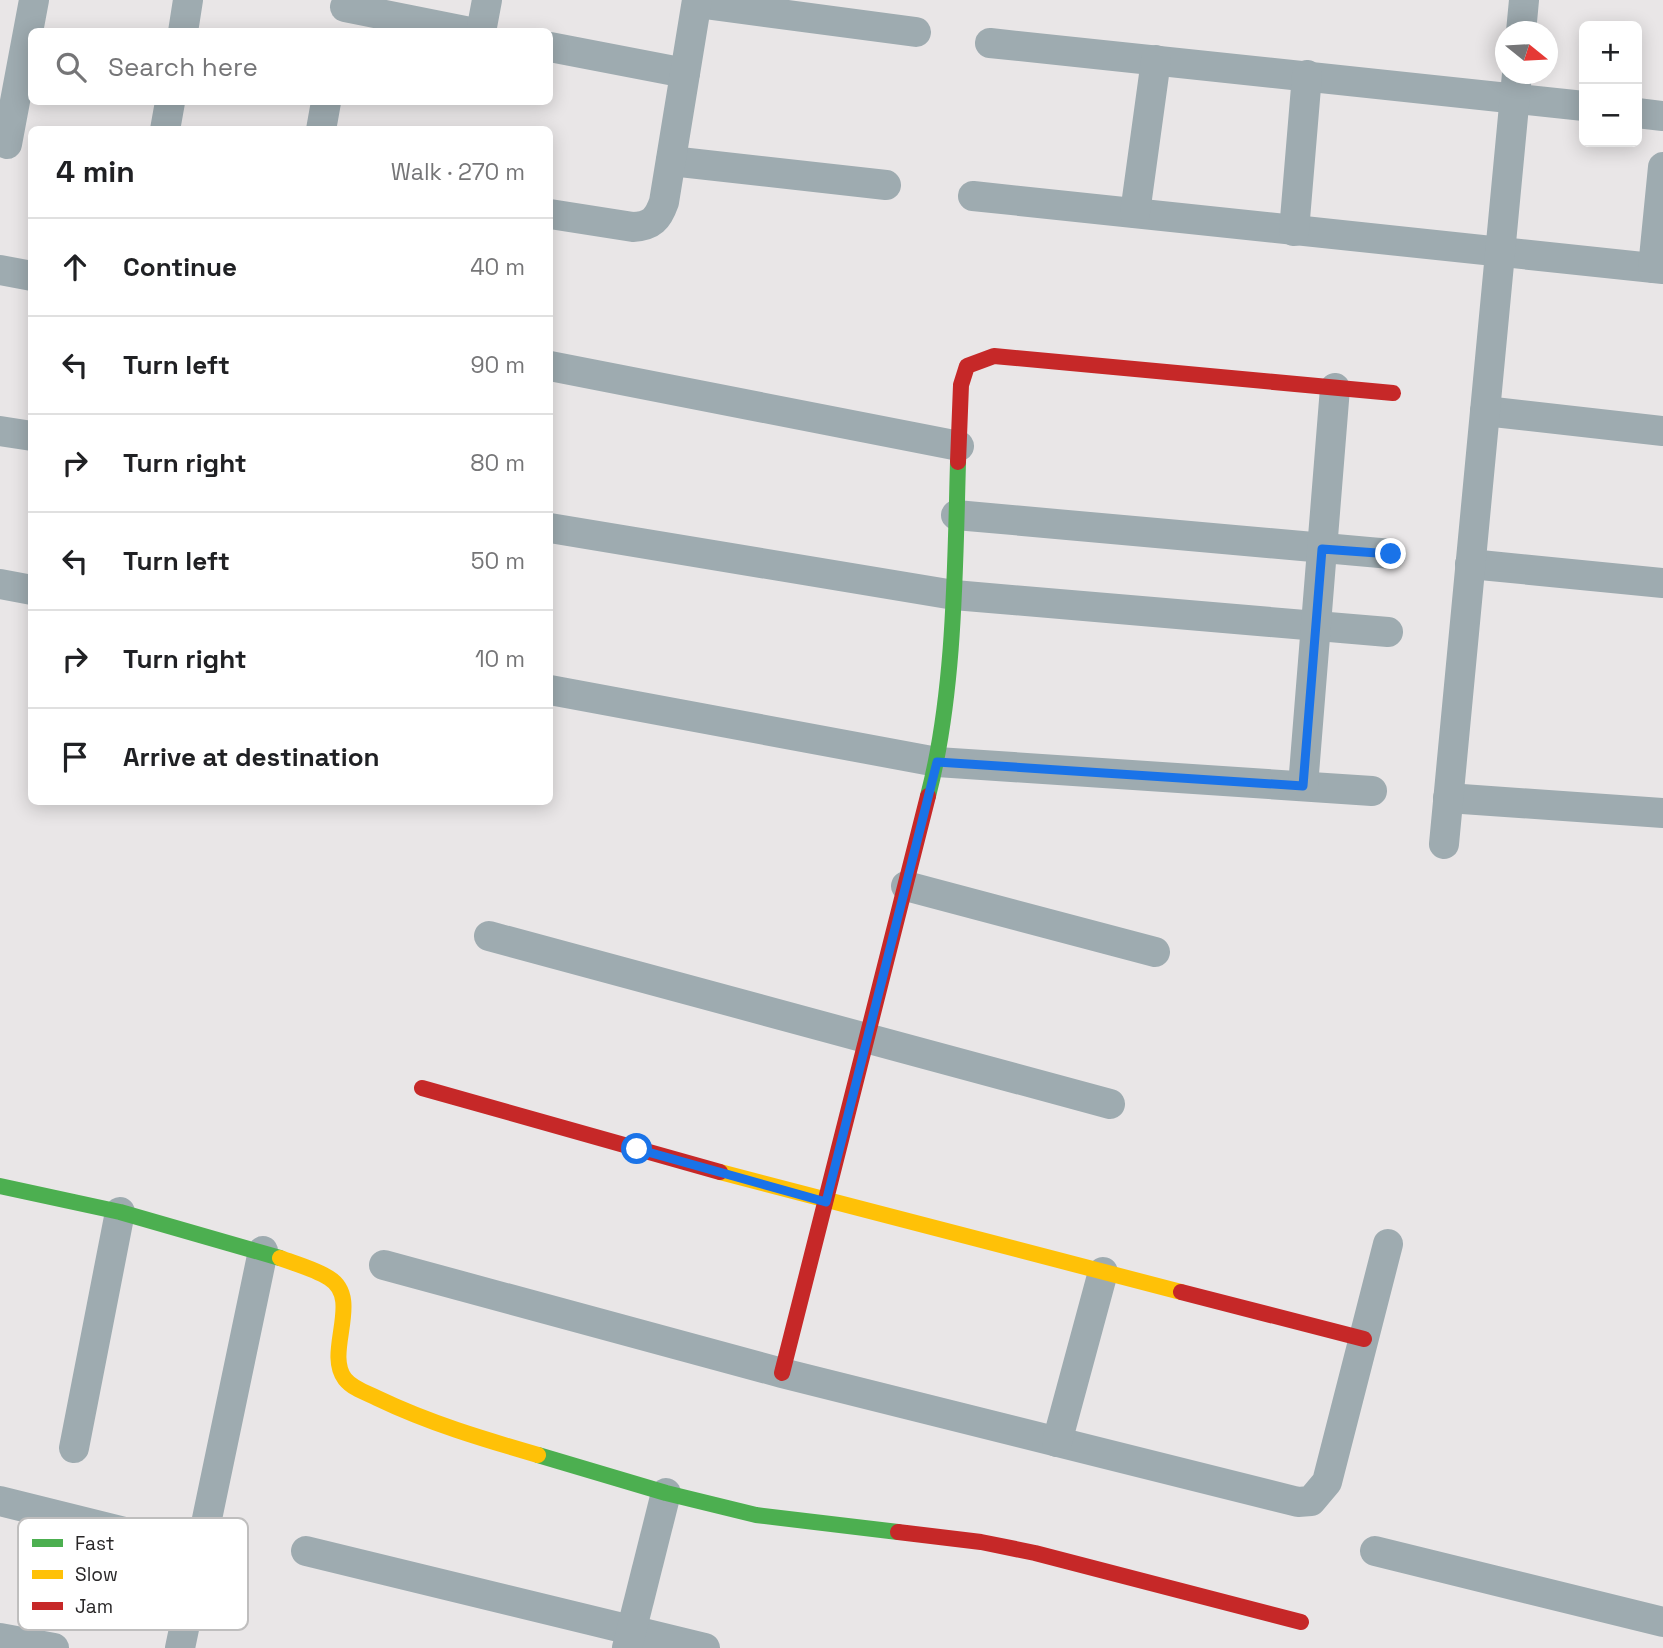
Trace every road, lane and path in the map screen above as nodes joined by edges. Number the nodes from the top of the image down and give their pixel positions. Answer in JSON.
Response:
{"nodes":[{"id":1,"x":34,"y":0,"type":"edge"},
{"id":2,"x":188,"y":0,"type":"edge"},
{"id":3,"x":487,"y":0,"type":"edge"},
{"id":4,"x":1524,"y":0,"type":"edge"},
{"id":5,"x":697,"y":1,"type":"edge"},
{"id":6,"x":344,"y":13,"type":"edge"},
{"id":7,"x":1522,"y":21,"type":"edge"},
{"id":8,"x":29,"y":28,"type":"edge"},
{"id":9,"x":184,"y":28,"type":"edge"},
{"id":10,"x":443,"y":28,"type":"edge"},
{"id":11,"x":482,"y":28,"type":"edge"},
{"id":12,"x":28,"y":32,"type":"edge"},
{"id":13,"x":916,"y":32,"type":"dead end"},
{"id":14,"x":990,"y":43,"type":"dead end"},
{"id":15,"x":553,"y":48,"type":"edge"},
{"id":16,"x":1156,"y":60,"type":"junction"},
{"id":17,"x":685,"y":73,"type":"junction"},
{"id":18,"x":1307,"y":75,"type":"junction"},
{"id":19,"x":1516,"y":85,"type":"edge"},
{"id":20,"x":1579,"y":104,"type":"edge"},
{"id":21,"x":169,"y":105,"type":"edge"},
{"id":22,"x":325,"y":105,"type":"edge"},
{"id":23,"x":1642,"y":114,"type":"edge"},
{"id":24,"x":1663,"y":116,"type":"edge"},
{"id":25,"x":166,"y":126,"type":"edge"},
{"id":26,"x":322,"y":126,"type":"edge"},
{"id":27,"x":7,"y":144,"type":"dead end"},
{"id":28,"x":671,"y":162,"type":"junction"},
{"id":29,"x":1663,"y":167,"type":"edge"},
{"id":30,"x":886,"y":185,"type":"dead end"},
{"id":31,"x":974,"y":196,"type":"dead end"},
{"id":32,"x":553,"y":214,"type":"edge"},
{"id":33,"x":1135,"y":214,"type":"junction"},
{"id":34,"x":1294,"y":231,"type":"junction"},
{"id":35,"x":1500,"y":254,"type":"junction"},
{"id":36,"x":1658,"y":269,"type":"edge"},
{"id":37,"x":0,"y":270,"type":"edge"},
{"id":38,"x":28,"y":275,"type":"edge"},
{"id":39,"x":553,"y":367,"type":"edge"},
{"id":40,"x":1335,"y":388,"type":"junction"},
{"id":41,"x":1393,"y":393,"type":"dead end"},
{"id":42,"x":1485,"y":411,"type":"junction"},
{"id":43,"x":0,"y":430,"type":"edge"},
{"id":44,"x":1663,"y":431,"type":"edge"},
{"id":45,"x":28,"y":435,"type":"edge"},
{"id":46,"x":959,"y":446,"type":"junction"},
{"id":47,"x":957,"y":515,"type":"junction"},
{"id":48,"x":553,"y":528,"type":"edge"},
{"id":49,"x":1322,"y":549,"type":"junction"},
{"id":50,"x":1391,"y":554,"type":"dead end"},
{"id":51,"x":1470,"y":564,"type":"junction"},
{"id":52,"x":1663,"y":583,"type":"edge"},
{"id":53,"x":0,"y":584,"type":"edge"},
{"id":54,"x":28,"y":589,"type":"edge"},
{"id":55,"x":954,"y":595,"type":"junction"},
{"id":56,"x":1316,"y":627,"type":"junction"},
{"id":57,"x":1388,"y":632,"type":"dead end"},
{"id":58,"x":553,"y":691,"type":"edge"},
{"id":59,"x":937,"y":762,"type":"junction"},
{"id":60,"x":1303,"y":786,"type":"junction"},
{"id":61,"x":1372,"y":790,"type":"dead end"},
{"id":62,"x":1448,"y":798,"type":"junction"},
{"id":63,"x":1663,"y":813,"type":"edge"},
{"id":64,"x":1444,"y":844,"type":"dead end"},
{"id":65,"x":906,"y":886,"type":"junction"},
{"id":66,"x":489,"y":936,"type":"dead end"},
{"id":67,"x":1155,"y":951,"type":"dead end"},
{"id":68,"x":867,"y":1040,"type":"junction"},
{"id":69,"x":422,"y":1088,"type":"dead end"},
{"id":70,"x":1110,"y":1104,"type":"dead end"},
{"id":71,"x":0,"y":1186,"type":"edge"},
{"id":72,"x":826,"y":1202,"type":"junction"},
{"id":73,"x":120,"y":1212,"type":"junction"},
{"id":74,"x":1388,"y":1244,"type":"dead end"},
{"id":75,"x":263,"y":1251,"type":"junction"},
{"id":76,"x":384,"y":1265,"type":"dead end"},
{"id":77,"x":1103,"y":1272,"type":"junction"},
{"id":78,"x":1364,"y":1339,"type":"junction"},
{"id":79,"x":782,"y":1373,"type":"junction"},
{"id":80,"x":1057,"y":1442,"type":"junction"},
{"id":81,"x":74,"y":1448,"type":"dead end"},
{"id":82,"x":666,"y":1493,"type":"junction"},
{"id":83,"x":0,"y":1501,"type":"edge"},
{"id":84,"x":68,"y":1518,"type":"edge"},
{"id":85,"x":208,"y":1518,"type":"edge"},
{"id":86,"x":306,"y":1551,"type":"dead end"},
{"id":87,"x":1375,"y":1551,"type":"dead end"},
{"id":88,"x":1301,"y":1622,"type":"dead end"},
{"id":89,"x":1663,"y":1622,"type":"edge"},
{"id":90,"x":184,"y":1630,"type":"edge"},
{"id":91,"x":0,"y":1638,"type":"edge"},
{"id":92,"x":629,"y":1639,"type":"edge"},
{"id":93,"x":54,"y":1648,"type":"edge"},
{"id":94,"x":180,"y":1648,"type":"edge"},
{"id":95,"x":705,"y":1648,"type":"edge"}],
"edges":[{"from":1,"to":8,"type":"street"},
{"from":2,"to":9,"type":"street"},
{"from":3,"to":11,"type":"street"},
{"from":4,"to":7,"type":"street"},
{"from":5,"to":13,"type":"street"},
{"from":5,"to":17,"type":"street"},
{"from":6,"to":10,"type":"street"},
{"from":12,"to":27,"type":"street"},
{"from":14,"to":16,"type":"street"},
{"from":15,"to":17,"type":"street"},
{"from":16,"to":18,"type":"street"},
{"from":16,"to":33,"type":"street"},
{"from":17,"to":28,"type":"street"},
{"from":18,"to":19,"type":"street"},
{"from":18,"to":34,"type":"street"},
{"from":19,"to":20,"type":"street"},
{"from":19,"to":35,"type":"street"},
{"from":21,"to":25,"type":"street"},
{"from":22,"to":26,"type":"street"},
{"from":23,"to":24,"type":"street"},
{"from":28,"to":30,"type":"street"},
{"from":28,"to":32,"type":"street"},
{"from":29,"to":36,"type":"street"},
{"from":31,"to":33,"type":"street"},
{"from":33,"to":34,"type":"street"},
{"from":34,"to":35,"type":"street"},
{"from":35,"to":36,"type":"street"},
{"from":35,"to":42,"type":"street"},
{"from":37,"to":38,"type":"street"},
{"from":39,"to":46,"type":"street"},
{"from":40,"to":41,"type":"street"},
{"from":40,"to":46,"type":"street"},
{"from":40,"to":49,"type":"street"},
{"from":42,"to":44,"type":"street"},
{"from":42,"to":51,"type":"street"},
{"from":43,"to":45,"type":"street"},
{"from":46,"to":47,"type":"street"},
{"from":47,"to":49,"type":"street"},
{"from":47,"to":55,"type":"street"},
{"from":48,"to":55,"type":"street"},
{"from":49,"to":50,"type":"street"},
{"from":49,"to":56,"type":"street"},
{"from":51,"to":52,"type":"street"},
{"from":51,"to":62,"type":"street"},
{"from":53,"to":54,"type":"street"},
{"from":55,"to":56,"type":"street"},
{"from":55,"to":59,"type":"street"},
{"from":56,"to":57,"type":"street"},
{"from":56,"to":60,"type":"street"},
{"from":58,"to":59,"type":"street"},
{"from":59,"to":60,"type":"street"},
{"from":59,"to":65,"type":"street"},
{"from":60,"to":61,"type":"street"},
{"from":62,"to":63,"type":"street"},
{"from":62,"to":64,"type":"street"},
{"from":65,"to":67,"type":"street"},
{"from":65,"to":68,"type":"street"},
{"from":66,"to":68,"type":"street"},
{"from":68,"to":70,"type":"street"},
{"from":68,"to":72,"type":"street"},
{"from":69,"to":72,"type":"street"},
{"from":71,"to":73,"type":"street"},
{"from":72,"to":77,"type":"street"},
{"from":72,"to":79,"type":"street"},
{"from":73,"to":75,"type":"street"},
{"from":73,"to":81,"type":"street"},
{"from":74,"to":78,"type":"street"},
{"from":75,"to":82,"type":"street"},
{"from":75,"to":85,"type":"street"},
{"from":76,"to":79,"type":"street"},
{"from":77,"to":78,"type":"street"},
{"from":77,"to":80,"type":"street"},
{"from":78,"to":80,"type":"street"},
{"from":79,"to":80,"type":"street"},
{"from":82,"to":88,"type":"street"},
{"from":82,"to":92,"type":"street"},
{"from":83,"to":84,"type":"street"},
{"from":86,"to":92,"type":"street"},
{"from":87,"to":89,"type":"street"},
{"from":90,"to":94,"type":"street"},
{"from":91,"to":93,"type":"street"},
{"from":92,"to":95,"type":"street"}]}
